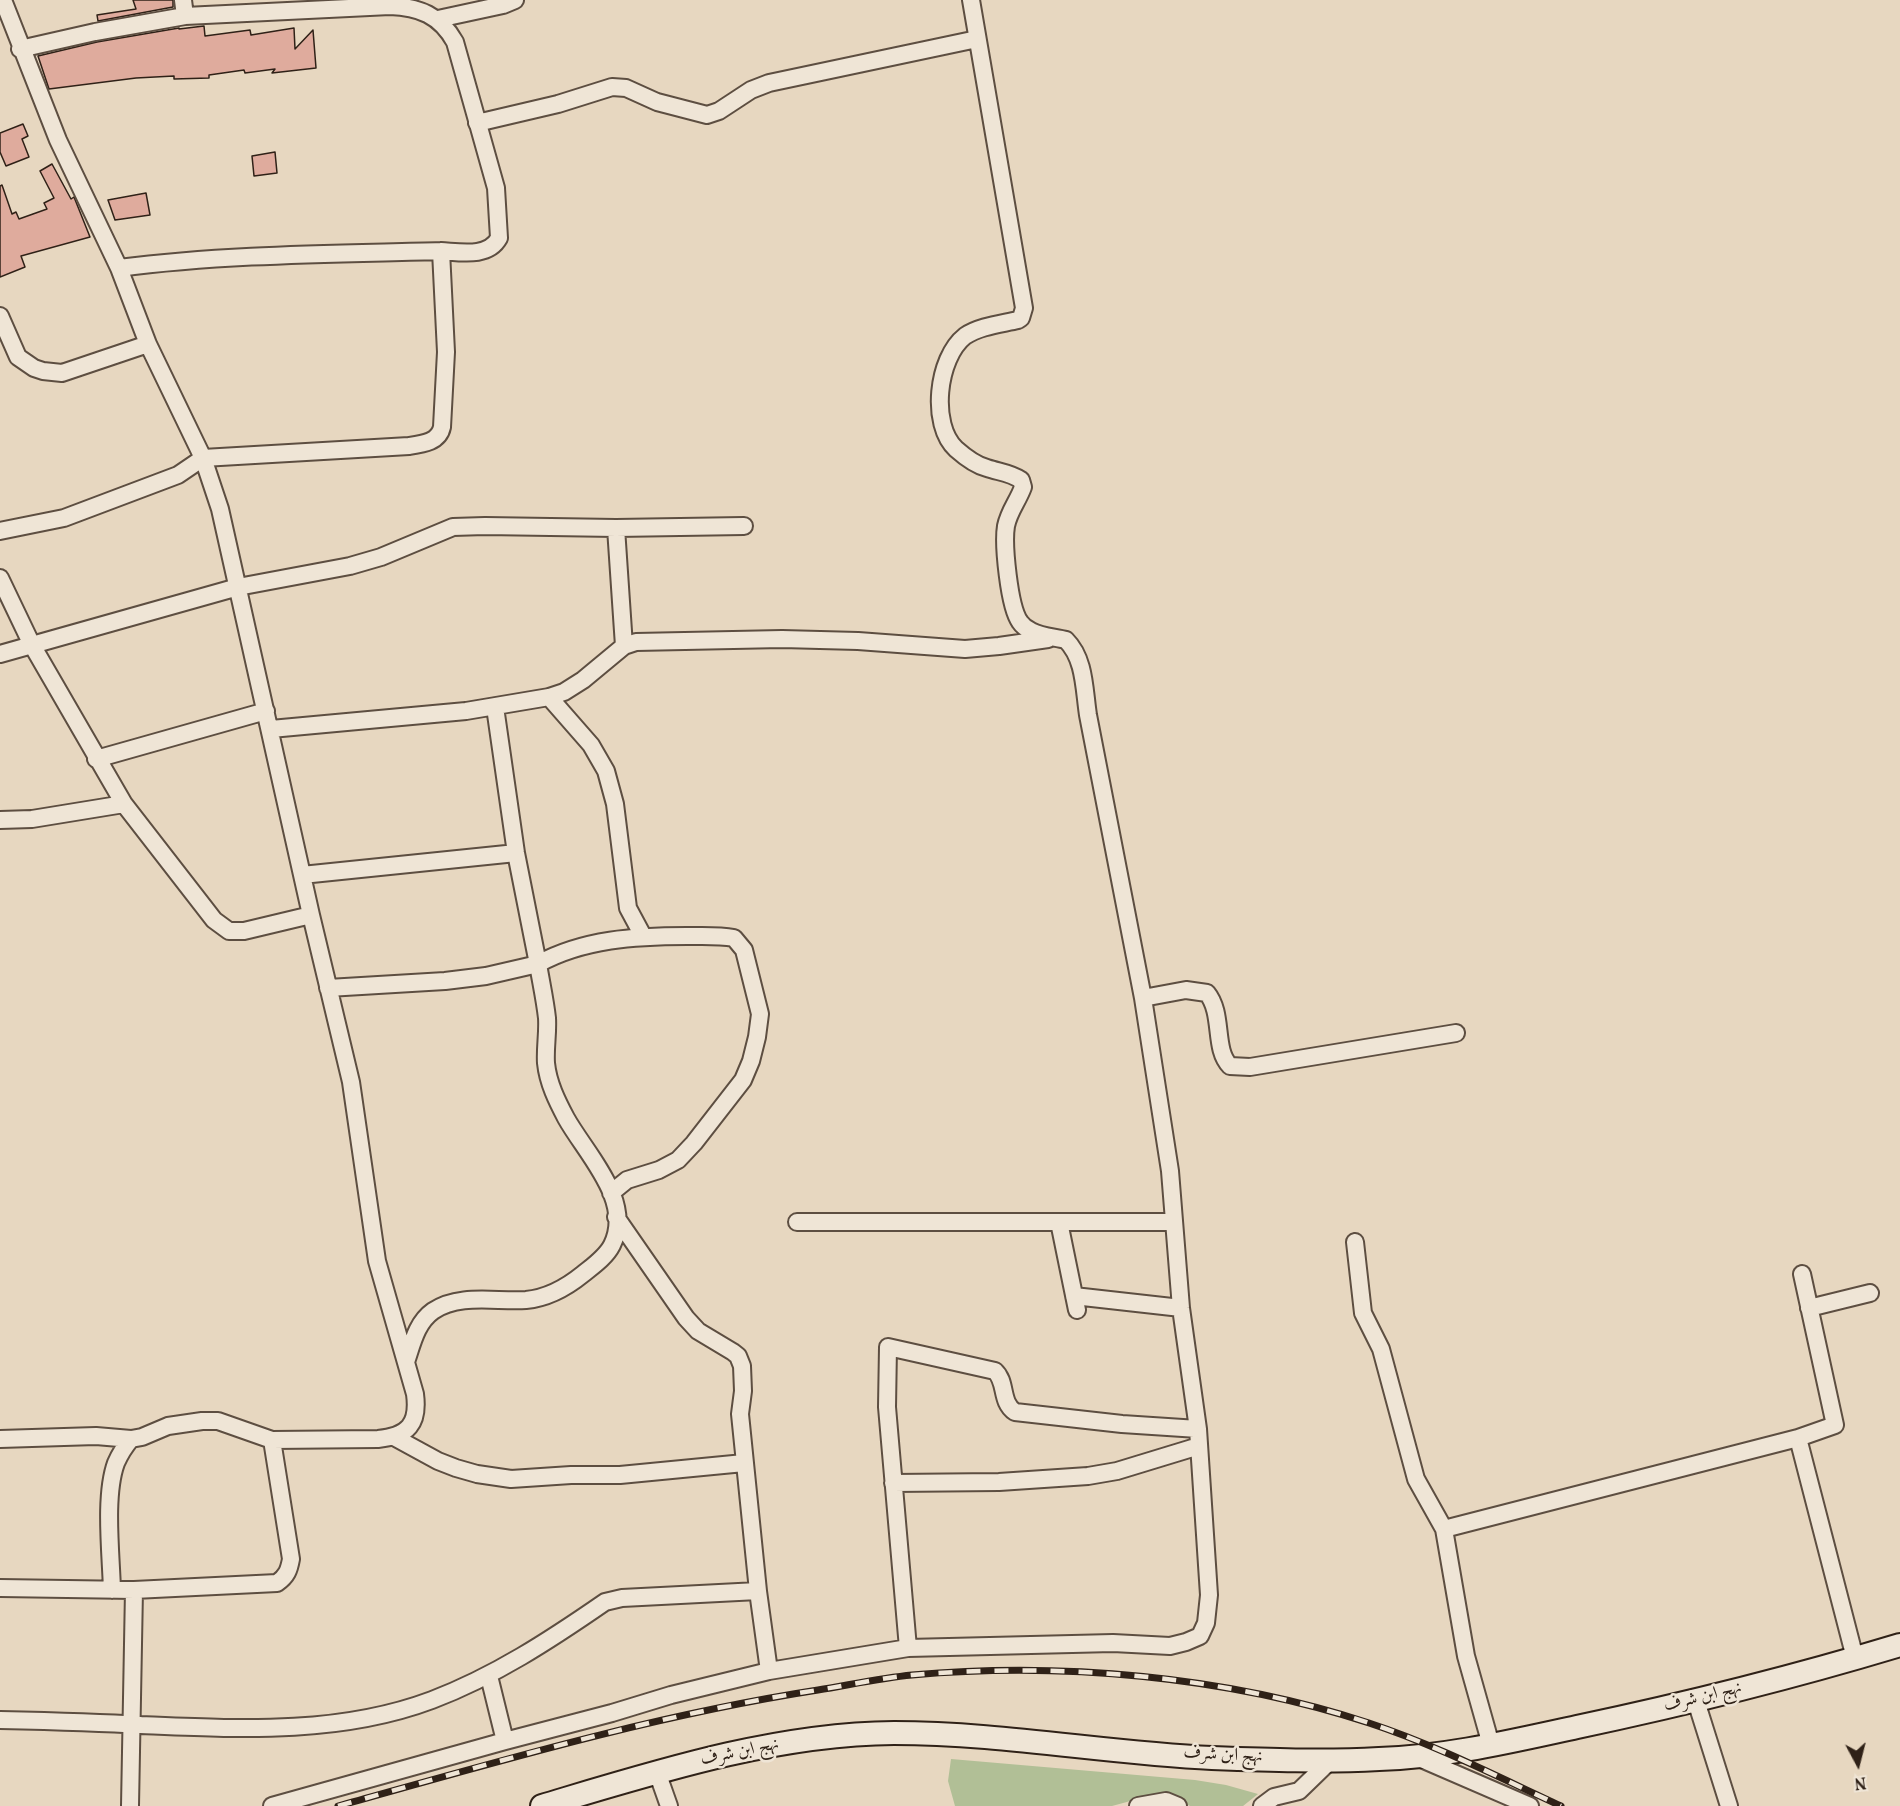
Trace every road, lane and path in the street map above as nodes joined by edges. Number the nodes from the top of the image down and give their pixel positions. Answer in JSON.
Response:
{"nodes":[{"id":1,"x":3,"y":0,"type":"edge"},
{"id":2,"x":515,"y":0,"type":"edge"},
{"id":3,"x":971,"y":0,"type":"edge"},
{"id":4,"x":184,"y":8,"type":"edge"},
{"id":5,"x":438,"y":18,"type":"junction"},
{"id":6,"x":977,"y":39,"type":"junction"},
{"id":7,"x":20,"y":49,"type":"junction"},
{"id":8,"x":477,"y":123,"type":"junction"},
{"id":9,"x":441,"y":251,"type":"junction"},
{"id":10,"x":118,"y":268,"type":"junction"},
{"id":11,"x":0,"y":316,"type":"edge"},
{"id":12,"x":148,"y":344,"type":"junction"},
{"id":13,"x":203,"y":458,"type":"junction"},
{"id":14,"x":744,"y":526,"type":"dead end"},
{"id":15,"x":616,"y":528,"type":"junction"},
{"id":16,"x":0,"y":531,"type":"edge"},
{"id":17,"x":0,"y":578,"type":"edge"},
{"id":18,"x":238,"y":586,"type":"junction"},
{"id":19,"x":1052,"y":638,"type":"junction"},
{"id":20,"x":32,"y":645,"type":"junction"},
{"id":21,"x":624,"y":646,"type":"junction"},
{"id":22,"x":0,"y":654,"type":"edge"},
{"id":23,"x":549,"y":697,"type":"junction"},
{"id":24,"x":495,"y":707,"type":"junction"},
{"id":25,"x":266,"y":711,"type":"junction"},
{"id":26,"x":271,"y":729,"type":"junction"},
{"id":27,"x":96,"y":759,"type":"junction"},
{"id":28,"x":124,"y":804,"type":"junction"},
{"id":29,"x":0,"y":820,"type":"edge"},
{"id":30,"x":516,"y":854,"type":"junction"},
{"id":31,"x":302,"y":875,"type":"junction"},
{"id":32,"x":311,"y":915,"type":"junction"},
{"id":33,"x":643,"y":936,"type":"junction"},
{"id":34,"x":538,"y":964,"type":"junction"},
{"id":35,"x":328,"y":988,"type":"junction"},
{"id":36,"x":1143,"y":998,"type":"junction"},
{"id":37,"x":1456,"y":1033,"type":"dead end"},
{"id":38,"x":611,"y":1193,"type":"junction"},
{"id":39,"x":616,"y":1217,"type":"junction"},
{"id":40,"x":797,"y":1222,"type":"dead end"},
{"id":41,"x":1059,"y":1222,"type":"junction"},
{"id":42,"x":1174,"y":1222,"type":"junction"},
{"id":43,"x":1355,"y":1242,"type":"dead end"},
{"id":44,"x":1802,"y":1274,"type":"dead end"},
{"id":45,"x":1870,"y":1293,"type":"dead end"},
{"id":46,"x":1181,"y":1308,"type":"junction"},
{"id":47,"x":1809,"y":1308,"type":"junction"},
{"id":48,"x":406,"y":1362,"type":"junction"},
{"id":49,"x":394,"y":1437,"type":"junction"},
{"id":50,"x":1199,"y":1437,"type":"junction"},
{"id":51,"x":1798,"y":1438,"type":"junction"},
{"id":52,"x":0,"y":1439,"type":"edge"},
{"id":53,"x":130,"y":1439,"type":"junction"},
{"id":54,"x":272,"y":1440,"type":"junction"},
{"id":55,"x":744,"y":1463,"type":"junction"},
{"id":56,"x":893,"y":1484,"type":"junction"},
{"id":57,"x":1444,"y":1529,"type":"junction"},
{"id":58,"x":0,"y":1588,"type":"edge"},
{"id":59,"x":112,"y":1590,"type":"junction"},
{"id":60,"x":134,"y":1590,"type":"junction"},
{"id":61,"x":758,"y":1591,"type":"junction"},
{"id":62,"x":1900,"y":1645,"type":"edge"},
{"id":63,"x":908,"y":1648,"type":"junction"},
{"id":64,"x":1855,"y":1658,"type":"junction"},
{"id":65,"x":769,"y":1671,"type":"junction"},
{"id":66,"x":489,"y":1676,"type":"junction"},
{"id":67,"x":1696,"y":1701,"type":"junction"},
{"id":68,"x":0,"y":1720,"type":"edge"},
{"id":69,"x":132,"y":1724,"type":"junction"},
{"id":70,"x":505,"y":1740,"type":"junction"},
{"id":71,"x":1491,"y":1745,"type":"junction"},
{"id":72,"x":1419,"y":1758,"type":"junction"},
{"id":73,"x":1331,"y":1760,"type":"junction"},
{"id":74,"x":657,"y":1772,"type":"junction"},
{"id":75,"x":130,"y":1806,"type":"edge"},
{"id":76,"x":272,"y":1806,"type":"edge"},
{"id":77,"x":542,"y":1806,"type":"edge"},
{"id":78,"x":669,"y":1806,"type":"edge"},
{"id":79,"x":1138,"y":1806,"type":"edge"},
{"id":80,"x":1178,"y":1806,"type":"edge"},
{"id":81,"x":1262,"y":1806,"type":"edge"},
{"id":82,"x":1530,"y":1806,"type":"edge"},
{"id":83,"x":1729,"y":1806,"type":"edge"}],
"edges":[{"from":1,"to":7,"type":"street"},
{"from":2,"to":5,"type":"street"},
{"from":3,"to":6,"type":"street"},
{"from":4,"to":5,"type":"street"},
{"from":4,"to":7,"type":"street"},
{"from":5,"to":8,"type":"street"},
{"from":6,"to":8,"type":"street"},
{"from":6,"to":19,"type":"street"},
{"from":7,"to":10,"type":"street"},
{"from":8,"to":9,"type":"street"},
{"from":9,"to":10,"type":"street"},
{"from":9,"to":13,"type":"street"},
{"from":10,"to":12,"type":"street"},
{"from":11,"to":12,"type":"street"},
{"from":12,"to":13,"type":"street"},
{"from":13,"to":16,"type":"street"},
{"from":13,"to":18,"type":"street"},
{"from":14,"to":15,"type":"street"},
{"from":15,"to":18,"type":"street"},
{"from":15,"to":21,"type":"street"},
{"from":17,"to":20,"type":"street"},
{"from":18,"to":20,"type":"street"},
{"from":18,"to":25,"type":"street"},
{"from":19,"to":21,"type":"street"},
{"from":19,"to":36,"type":"street"},
{"from":20,"to":22,"type":"street"},
{"from":20,"to":27,"type":"street"},
{"from":21,"to":23,"type":"street"},
{"from":23,"to":24,"type":"street"},
{"from":23,"to":33,"type":"street"},
{"from":24,"to":26,"type":"street"},
{"from":24,"to":30,"type":"street"},
{"from":25,"to":26,"type":"street"},
{"from":25,"to":27,"type":"street"},
{"from":26,"to":31,"type":"street"},
{"from":27,"to":28,"type":"street"},
{"from":28,"to":29,"type":"street"},
{"from":28,"to":32,"type":"street"},
{"from":30,"to":31,"type":"street"},
{"from":30,"to":34,"type":"street"},
{"from":31,"to":32,"type":"street"},
{"from":32,"to":35,"type":"street"},
{"from":33,"to":34,"type":"street"},
{"from":33,"to":38,"type":"street"},
{"from":34,"to":35,"type":"street"},
{"from":34,"to":38,"type":"street"},
{"from":35,"to":48,"type":"street"},
{"from":36,"to":37,"type":"street"},
{"from":36,"to":42,"type":"street"},
{"from":38,"to":39,"type":"street"},
{"from":39,"to":48,"type":"street"},
{"from":39,"to":55,"type":"street"},
{"from":40,"to":41,"type":"street"},
{"from":41,"to":42,"type":"street"},
{"from":41,"to":46,"type":"street"},
{"from":42,"to":46,"type":"street"},
{"from":43,"to":57,"type":"street"},
{"from":44,"to":47,"type":"street"},
{"from":45,"to":47,"type":"street"},
{"from":46,"to":50,"type":"street"},
{"from":47,"to":51,"type":"street"},
{"from":48,"to":49,"type":"street"},
{"from":49,"to":54,"type":"street"},
{"from":49,"to":55,"type":"street"},
{"from":50,"to":56,"type":"street"},
{"from":50,"to":56,"type":"street"},
{"from":50,"to":63,"type":"street"},
{"from":51,"to":57,"type":"street"},
{"from":51,"to":64,"type":"street"},
{"from":52,"to":53,"type":"street"},
{"from":53,"to":54,"type":"street"},
{"from":53,"to":59,"type":"street"},
{"from":54,"to":60,"type":"street"},
{"from":55,"to":61,"type":"street"},
{"from":56,"to":63,"type":"street"},
{"from":57,"to":71,"type":"street"},
{"from":58,"to":59,"type":"street"},
{"from":59,"to":60,"type":"street"},
{"from":60,"to":69,"type":"street"},
{"from":61,"to":65,"type":"street"},
{"from":61,"to":66,"type":"street"},
{"from":62,"to":64,"type":"main road","name":"نهج ابن شرف"},
{"from":63,"to":65,"type":"street"},
{"from":64,"to":67,"type":"main road","name":"نهج ابن شرف"},
{"from":65,"to":70,"type":"street"},
{"from":66,"to":69,"type":"street"},
{"from":66,"to":70,"type":"street"},
{"from":67,"to":71,"type":"main road","name":"نهج ابن شرف"},
{"from":67,"to":83,"type":"street"},
{"from":68,"to":69,"type":"street"},
{"from":69,"to":75,"type":"street"},
{"from":70,"to":76,"type":"street"},
{"from":71,"to":72,"type":"main road","name":"نهج ابن شرف"},
{"from":72,"to":73,"type":"main road","name":"نهج ابن شرف"},
{"from":72,"to":82,"type":"street"},
{"from":73,"to":74,"type":"main road","name":"نهج ابن شرف"},
{"from":73,"to":81,"type":"street"},
{"from":74,"to":77,"type":"main road","name":"نهج ابن شرف"},
{"from":74,"to":78,"type":"street"},
{"from":79,"to":80,"type":"street"}]}
